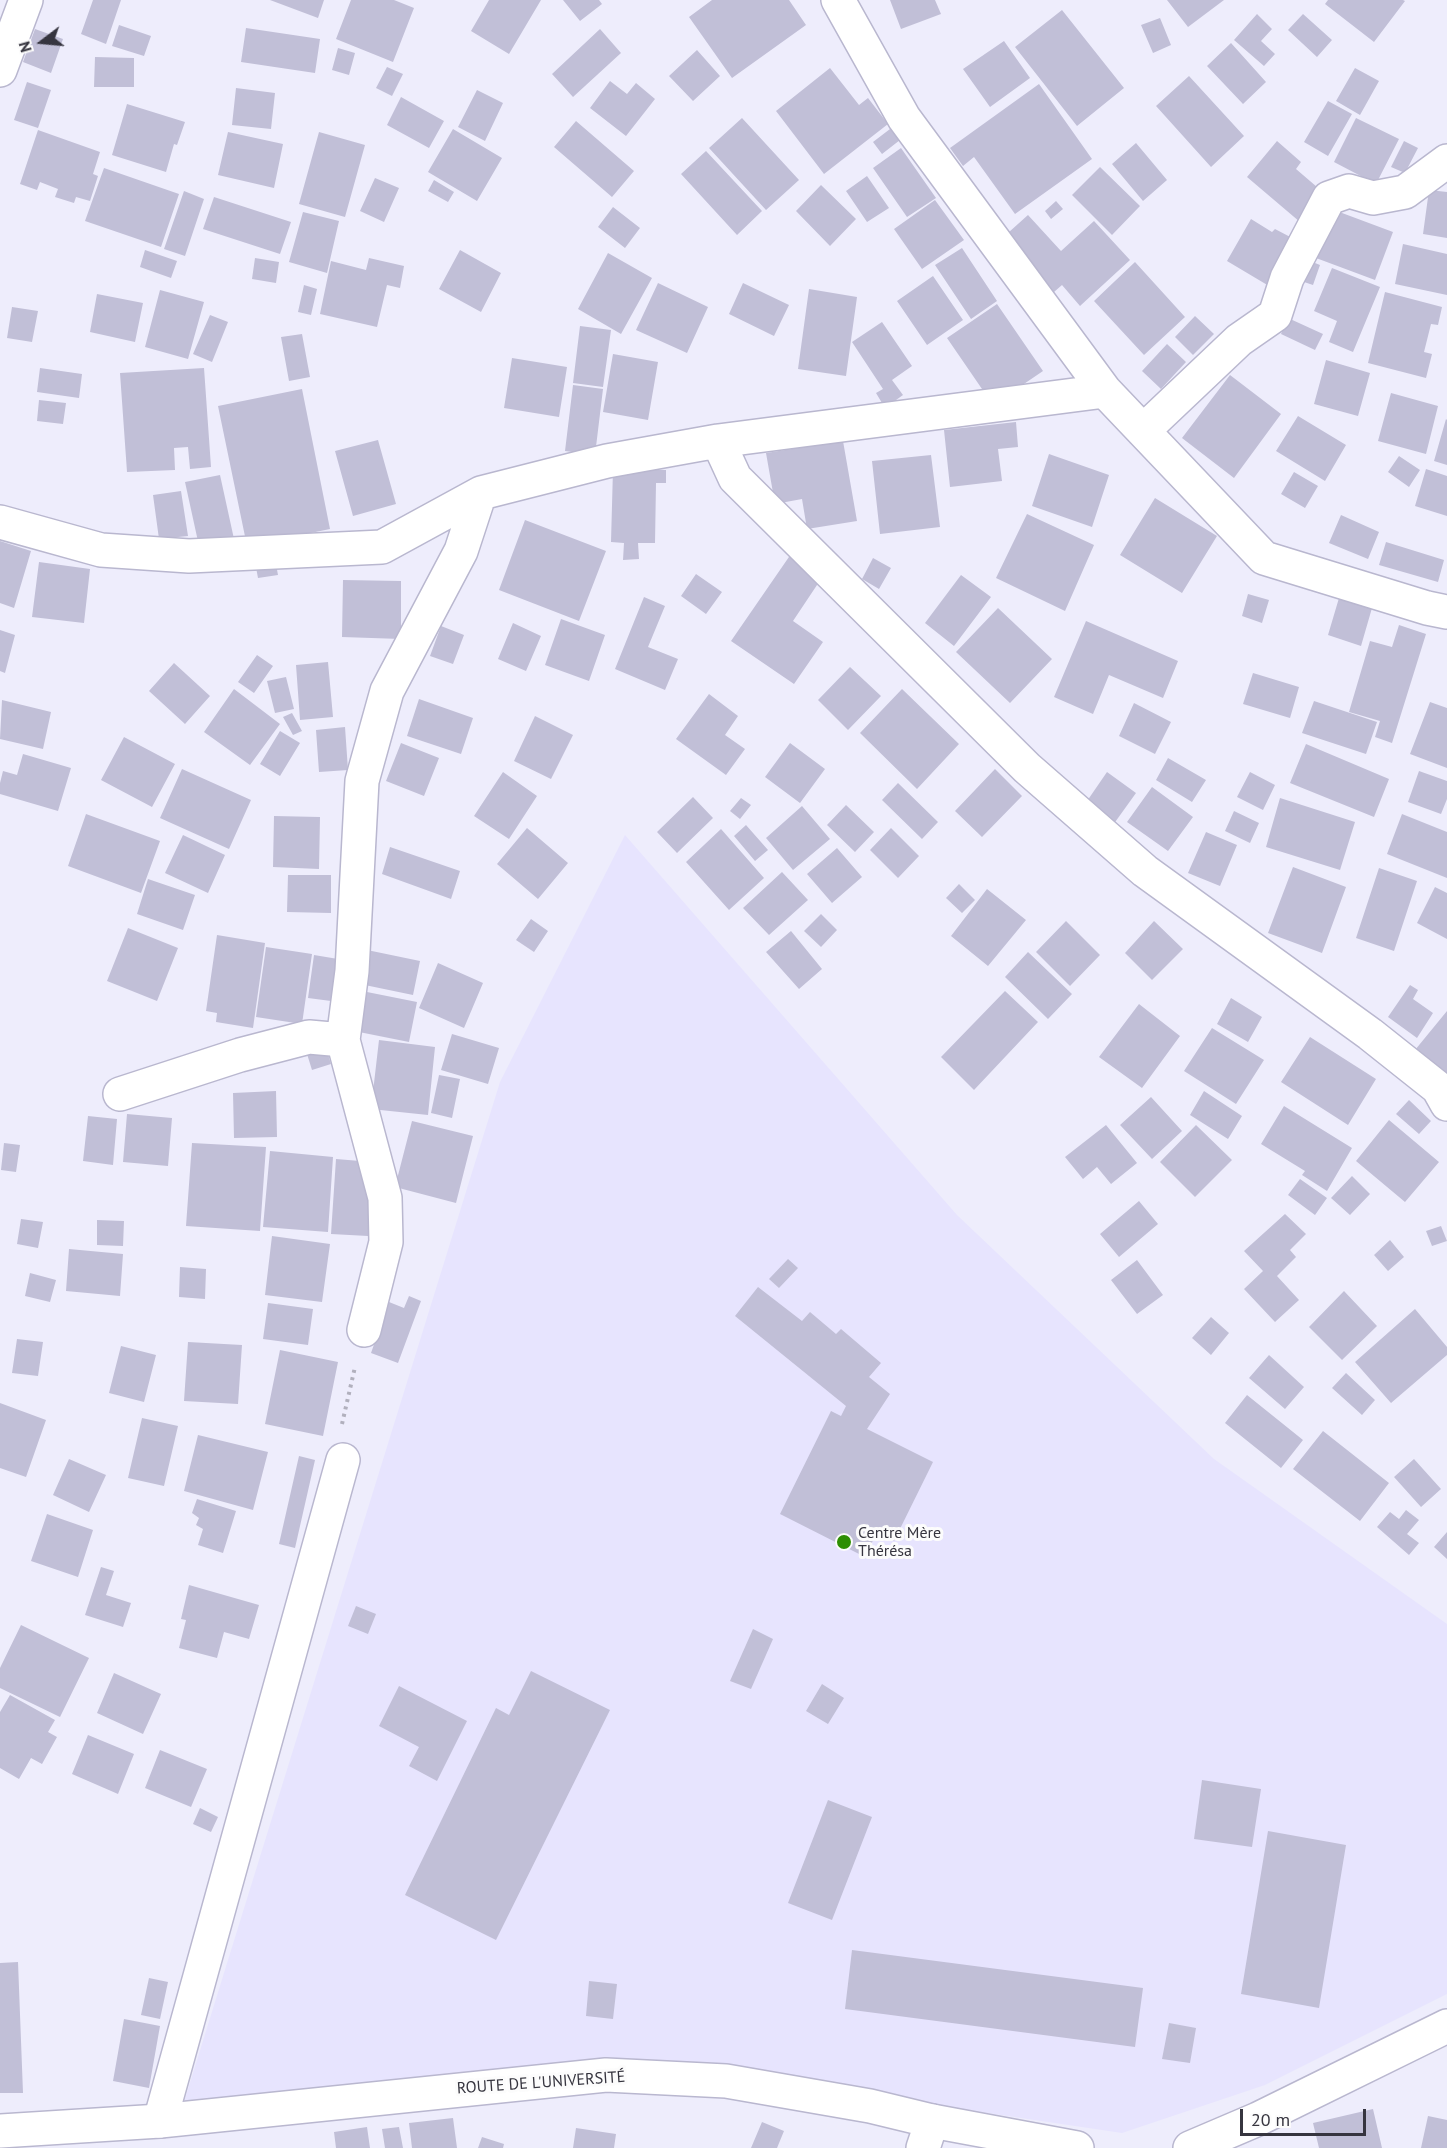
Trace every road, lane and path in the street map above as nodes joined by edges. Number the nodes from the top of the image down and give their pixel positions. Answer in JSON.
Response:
{"nodes":[{"id":1,"x":26,"y":0,"type":"edge"},
{"id":2,"x":838,"y":0,"type":"edge"},
{"id":3,"x":0,"y":70,"type":"edge"},
{"id":4,"x":1447,"y":161,"type":"edge"},
{"id":5,"x":1105,"y":391,"type":"junction"},
{"id":6,"x":1143,"y":431,"type":"junction"},
{"id":7,"x":718,"y":441,"type":"junction"},
{"id":8,"x":479,"y":496,"type":"junction"},
{"id":9,"x":0,"y":522,"type":"edge"},
{"id":10,"x":1447,"y":612,"type":"edge"},
{"id":11,"x":342,"y":1040,"type":"junction"},
{"id":12,"x":120,"y":1094,"type":"dead end"},
{"id":13,"x":1447,"y":1104,"type":"edge"},
{"id":14,"x":364,"y":1330,"type":"joint"},
{"id":15,"x":343,"y":1460,"type":"joint"},
{"id":16,"x":1447,"y":2026,"type":"edge"},
{"id":17,"x":160,"y":2121,"type":"junction"},
{"id":18,"x":0,"y":2131,"type":"edge"},
{"id":19,"x":927,"y":2134,"type":"edge"},
{"id":20,"x":1077,"y":2148,"type":"edge"},
{"id":21,"x":1190,"y":2148,"type":"edge"}],
"edges":[{"from":1,"to":3,"type":"street"},
{"from":2,"to":5,"type":"street"},
{"from":4,"to":6,"type":"street"},
{"from":5,"to":6,"type":"street"},
{"from":5,"to":7,"type":"street"},
{"from":6,"to":10,"type":"street"},
{"from":7,"to":8,"type":"street"},
{"from":7,"to":13,"type":"street"},
{"from":8,"to":9,"type":"street"},
{"from":8,"to":11,"type":"street"},
{"from":11,"to":12,"type":"street"},
{"from":11,"to":14,"type":"street"},
{"from":14,"to":15,"type":"path"},
{"from":15,"to":17,"type":"street"},
{"from":16,"to":21,"type":"street"},
{"from":17,"to":18,"type":"street","name":"ROUTE DE L'UNIVERSITÉ"},
{"from":17,"to":19,"type":"street","name":"ROUTE DE L'UNIVERSITÉ"},
{"from":19,"to":20,"type":"street","name":"ROUTE DE L'UNIVERSITÉ"}]}
